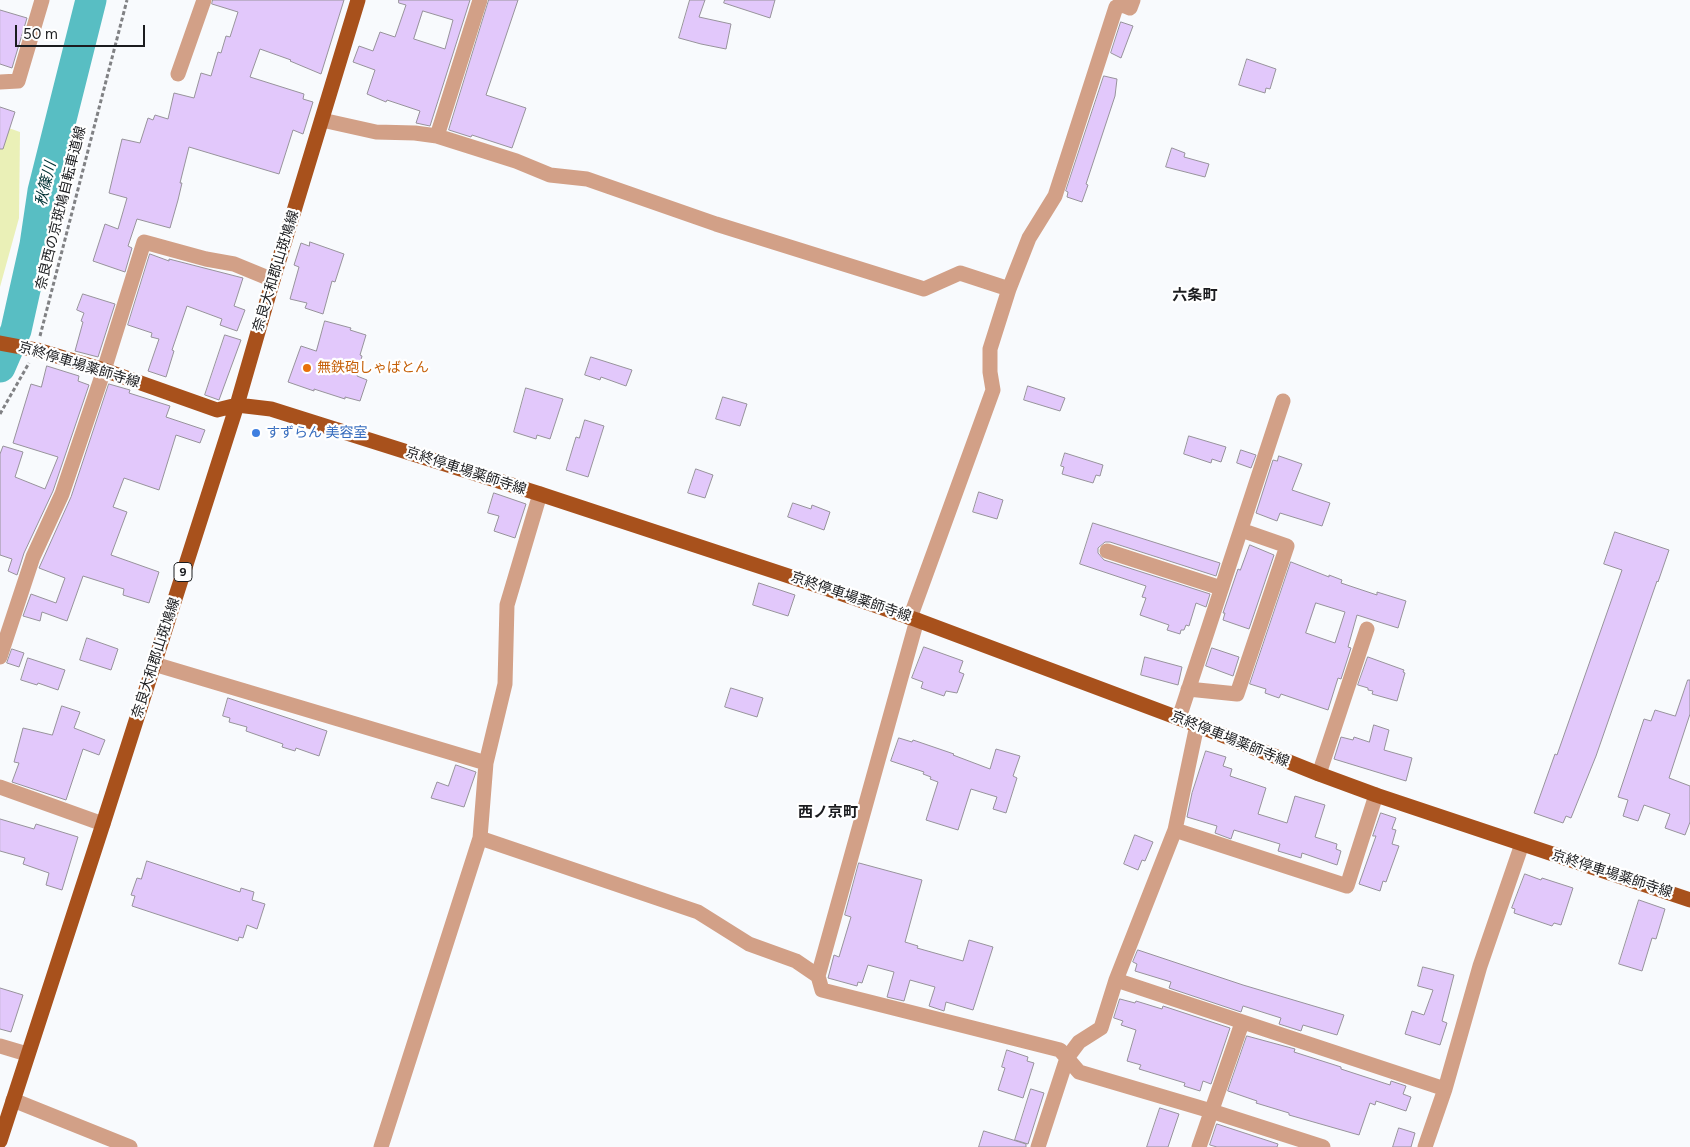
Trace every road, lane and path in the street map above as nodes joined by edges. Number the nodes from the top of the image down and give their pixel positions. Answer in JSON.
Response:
{"nodes":[{"id":1,"x":42,"y":0,"type":"edge"},
{"id":2,"x":127,"y":0,"type":"edge"},
{"id":3,"x":204,"y":0,"type":"edge"},
{"id":4,"x":358,"y":0,"type":"edge"},
{"id":5,"x":480,"y":0,"type":"edge"},
{"id":6,"x":1133,"y":0,"type":"edge"},
{"id":7,"x":178,"y":74,"type":"dead end"},
{"id":8,"x":0,"y":82,"type":"edge"},
{"id":9,"x":322,"y":120,"type":"junction"},
{"id":10,"x":437,"y":136,"type":"junction"},
{"id":11,"x":273,"y":280,"type":"junction"},
{"id":12,"x":1009,"y":289,"type":"junction"},
{"id":13,"x":0,"y":343,"type":"edge"},
{"id":14,"x":37,"y":350,"type":"junction"},
{"id":15,"x":104,"y":370,"type":"junction"},
{"id":16,"x":1283,"y":401,"type":"dead end"},
{"id":17,"x":237,"y":405,"type":"junction"},
{"id":18,"x":0,"y":414,"type":"edge"},
{"id":19,"x":540,"y":494,"type":"junction"},
{"id":20,"x":1240,"y":530,"type":"junction"},
{"id":21,"x":1107,"y":551,"type":"dead end"},
{"id":22,"x":1222,"y":588,"type":"junction"},
{"id":23,"x":914,"y":619,"type":"junction"},
{"id":24,"x":1367,"y":628,"type":"dead end"},
{"id":25,"x":0,"y":657,"type":"edge"},
{"id":26,"x":154,"y":664,"type":"junction"},
{"id":27,"x":1188,"y":689,"type":"junction"},
{"id":28,"x":1179,"y":718,"type":"junction"},
{"id":29,"x":1197,"y":725,"type":"junction"},
{"id":30,"x":486,"y":763,"type":"junction"},
{"id":31,"x":1318,"y":774,"type":"junction"},
{"id":32,"x":0,"y":787,"type":"edge"},
{"id":33,"x":1376,"y":795,"type":"junction"},
{"id":34,"x":104,"y":824,"type":"junction"},
{"id":35,"x":1175,"y":830,"type":"junction"},
{"id":36,"x":480,"y":838,"type":"junction"},
{"id":37,"x":1522,"y":844,"type":"junction"},
{"id":38,"x":1690,"y":900,"type":"edge"},
{"id":39,"x":818,"y":976,"type":"junction"},
{"id":40,"x":1116,"y":980,"type":"junction"},
{"id":41,"x":1242,"y":1023,"type":"junction"},
{"id":42,"x":0,"y":1046,"type":"edge"},
{"id":43,"x":27,"y":1054,"type":"junction"},
{"id":44,"x":1068,"y":1058,"type":"junction"},
{"id":45,"x":1445,"y":1089,"type":"junction"},
{"id":46,"x":13,"y":1100,"type":"junction"},
{"id":47,"x":1212,"y":1110,"type":"junction"},
{"id":48,"x":0,"y":1141,"type":"edge"},
{"id":49,"x":130,"y":1147,"type":"edge"},
{"id":50,"x":381,"y":1147,"type":"edge"},
{"id":51,"x":1038,"y":1147,"type":"edge"},
{"id":52,"x":1199,"y":1147,"type":"edge"},
{"id":53,"x":1323,"y":1147,"type":"edge"},
{"id":54,"x":1425,"y":1147,"type":"edge"}],
"edges":[{"from":1,"to":8,"type":"street"},
{"from":2,"to":14,"type":"path","name":"奈良西の京斑鳩自転車道線"},
{"from":3,"to":7,"type":"street"},
{"from":4,"to":9,"type":"main road","name":"奈良大和郡山斑鳩線","number":"9"},
{"from":5,"to":10,"type":"street"},
{"from":6,"to":12,"type":"street"},
{"from":9,"to":10,"type":"street"},
{"from":9,"to":11,"type":"main road","name":"奈良大和郡山斑鳩線","number":"9"},
{"from":10,"to":12,"type":"street"},
{"from":11,"to":15,"type":"street"},
{"from":11,"to":17,"type":"main road","name":"奈良大和郡山斑鳩線","number":"9"},
{"from":12,"to":23,"type":"street"},
{"from":13,"to":14,"type":"main road","name":"京終停車場薬師寺線"},
{"from":14,"to":15,"type":"main road","name":"京終停車場薬師寺線"},
{"from":14,"to":18,"type":"path","name":"奈良西の京斑鳩自転車道線"},
{"from":15,"to":17,"type":"main road","name":"京終停車場薬師寺線"},
{"from":15,"to":25,"type":"street"},
{"from":16,"to":20,"type":"street"},
{"from":17,"to":19,"type":"main road","name":"京終停車場薬師寺線"},
{"from":17,"to":26,"type":"main road","name":"奈良大和郡山斑鳩線","number":"9"},
{"from":19,"to":23,"type":"main road","name":"京終停車場薬師寺線"},
{"from":19,"to":30,"type":"street"},
{"from":20,"to":22,"type":"street"},
{"from":20,"to":27,"type":"street"},
{"from":21,"to":22,"type":"street"},
{"from":22,"to":27,"type":"street"},
{"from":23,"to":28,"type":"main road","name":"京終停車場薬師寺線"},
{"from":23,"to":39,"type":"street"},
{"from":24,"to":31,"type":"street"},
{"from":26,"to":30,"type":"street"},
{"from":26,"to":34,"type":"main road","name":"奈良大和郡山斑鳩線","number":"9"},
{"from":27,"to":28,"type":"street"},
{"from":28,"to":29,"type":"main road","name":"京終停車場薬師寺線"},
{"from":29,"to":31,"type":"main road","name":"京終停車場薬師寺線"},
{"from":29,"to":35,"type":"street"},
{"from":30,"to":36,"type":"street"},
{"from":31,"to":33,"type":"main road","name":"京終停車場薬師寺線"},
{"from":32,"to":34,"type":"street"},
{"from":33,"to":35,"type":"street"},
{"from":33,"to":37,"type":"main road","name":"京終停車場薬師寺線"},
{"from":34,"to":43,"type":"main road","name":"奈良大和郡山斑鳩線","number":"9"},
{"from":35,"to":40,"type":"street"},
{"from":36,"to":39,"type":"street"},
{"from":36,"to":50,"type":"street"},
{"from":37,"to":38,"type":"main road","name":"京終停車場薬師寺線"},
{"from":37,"to":45,"type":"street"},
{"from":39,"to":44,"type":"street"},
{"from":40,"to":41,"type":"street"},
{"from":40,"to":44,"type":"street"},
{"from":41,"to":45,"type":"street"},
{"from":41,"to":47,"type":"street"},
{"from":42,"to":43,"type":"street"},
{"from":43,"to":46,"type":"main road","name":"奈良大和郡山斑鳩線","number":"9"},
{"from":44,"to":47,"type":"street"},
{"from":44,"to":51,"type":"street"},
{"from":45,"to":54,"type":"street"},
{"from":46,"to":48,"type":"main road","name":"奈良大和郡山斑鳩線","number":"9"},
{"from":46,"to":49,"type":"street"},
{"from":47,"to":52,"type":"street"},
{"from":47,"to":53,"type":"street"}]}
